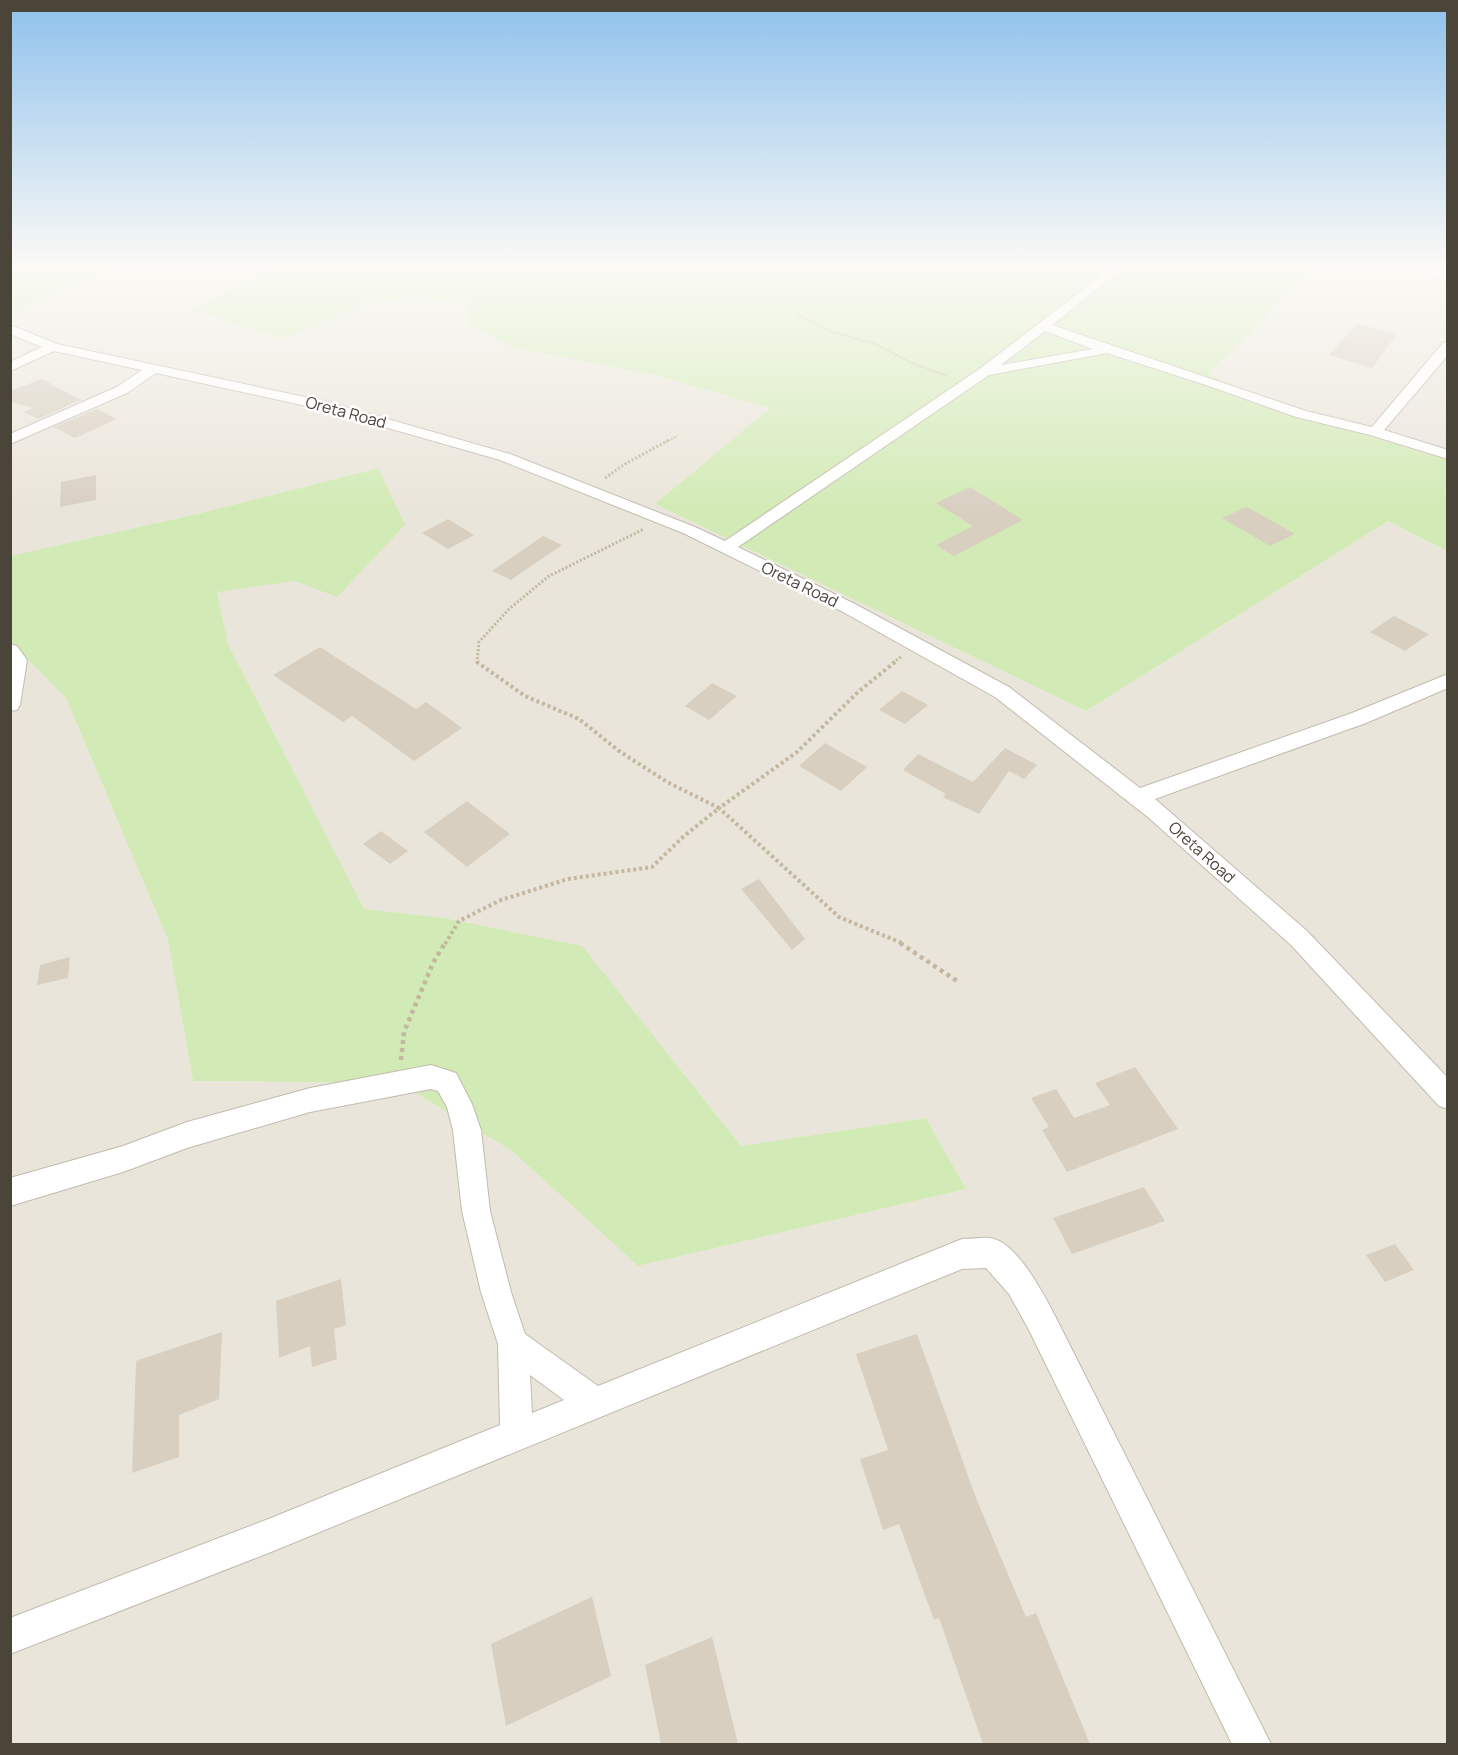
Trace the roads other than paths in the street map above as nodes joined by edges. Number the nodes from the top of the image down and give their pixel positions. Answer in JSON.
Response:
{"nodes":[{"id":1,"x":48,"y":349,"type":"edge"},
{"id":2,"x":61,"y":349,"type":"edge"},
{"id":3,"x":1014,"y":349,"type":"edge"},
{"id":4,"x":1106,"y":349,"type":"joint"},
{"id":5,"x":1446,"y":349,"type":"edge"},
{"id":6,"x":1004,"y":357,"type":"junction"},
{"id":7,"x":1026,"y":365,"type":"junction"},
{"id":8,"x":10,"y":367,"type":"edge"},
{"id":9,"x":153,"y":369,"type":"junction"},
{"id":10,"x":986,"y":371,"type":"junction"},
{"id":11,"x":1375,"y":432,"type":"junction"},
{"id":12,"x":10,"y":440,"type":"edge"},
{"id":13,"x":1448,"y":455,"type":"edge"},
{"id":14,"x":726,"y":548,"type":"junction"},
{"id":15,"x":10,"y":650,"type":"edge"},
{"id":16,"x":1448,"y":680,"type":"edge"},
{"id":17,"x":10,"y":705,"type":"edge"},
{"id":18,"x":1138,"y":797,"type":"junction"},
{"id":19,"x":1448,"y":1097,"type":"edge"},
{"id":20,"x":10,"y":1192,"type":"edge"},
{"id":21,"x":513,"y":1344,"type":"junction"},
{"id":22,"x":595,"y":1403,"type":"junction"},
{"id":23,"x":517,"y":1435,"type":"junction"},
{"id":24,"x":10,"y":1636,"type":"edge"},
{"id":25,"x":1251,"y":1744,"type":"edge"}],
"edges":[{"from":1,"to":8,"type":"street"},
{"from":2,"to":9,"type":"street","name":"Oreta Road"},
{"from":3,"to":6,"type":"street"},
{"from":4,"to":7,"type":"street"},
{"from":4,"to":11,"type":"street"},
{"from":5,"to":11,"type":"street"},
{"from":6,"to":7,"type":"street"},
{"from":6,"to":10,"type":"street"},
{"from":7,"to":10,"type":"street"},
{"from":9,"to":12,"type":"street"},
{"from":9,"to":14,"type":"street","name":"Oreta Road"},
{"from":10,"to":14,"type":"street"},
{"from":11,"to":13,"type":"street"},
{"from":14,"to":18,"type":"street","name":"Oreta Road"},
{"from":15,"to":17,"type":"street"},
{"from":16,"to":18,"type":"street"},
{"from":18,"to":19,"type":"street","name":"Oreta Road"},
{"from":20,"to":21,"type":"street"},
{"from":21,"to":22,"type":"street"},
{"from":21,"to":23,"type":"street"},
{"from":22,"to":23,"type":"street"},
{"from":22,"to":25,"type":"street"},
{"from":23,"to":24,"type":"street"}]}
